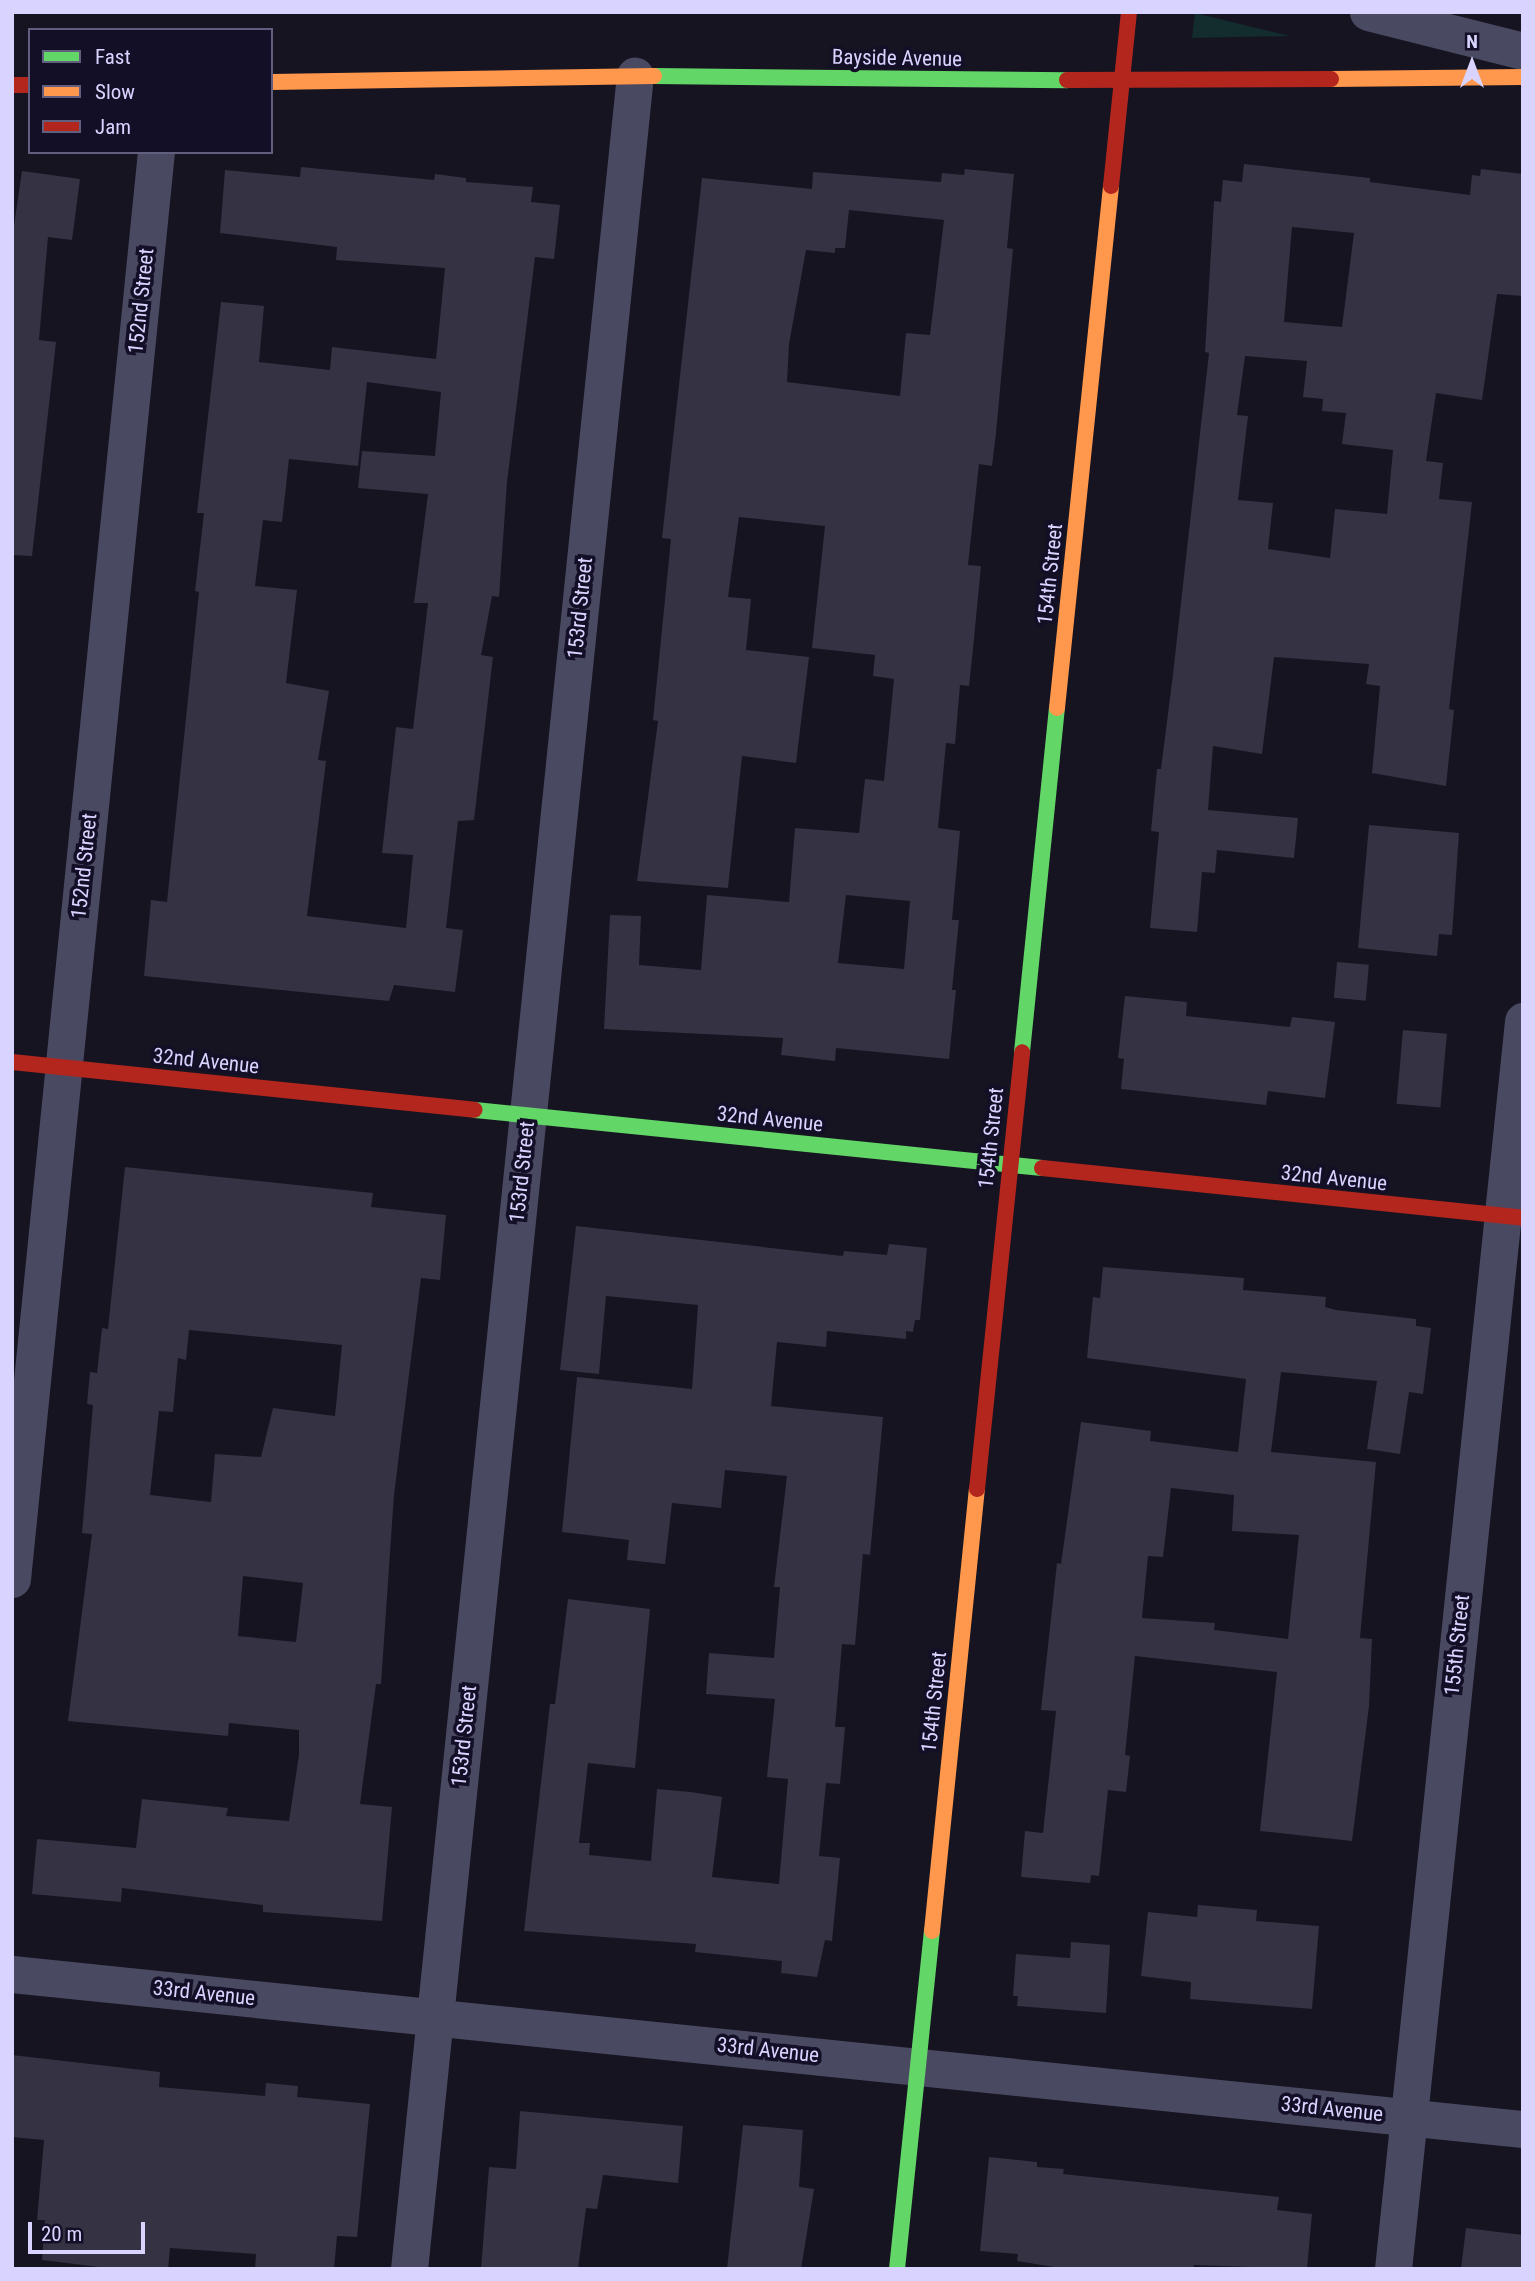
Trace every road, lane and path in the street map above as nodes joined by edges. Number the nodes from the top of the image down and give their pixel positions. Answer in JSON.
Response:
{"nodes":[{"id":1,"x":1129,"y":12,"type":"edge"},
{"id":2,"x":1368,"y":12,"type":"edge"},
{"id":3,"x":1523,"y":51,"type":"edge"},
{"id":4,"x":635,"y":76,"type":"junction"},
{"id":5,"x":1523,"y":77,"type":"edge"},
{"id":6,"x":1122,"y":81,"type":"junction"},
{"id":7,"x":273,"y":82,"type":"edge"},
{"id":8,"x":156,"y":154,"type":"edge"},
{"id":9,"x":1523,"y":1021,"type":"edge"},
{"id":10,"x":12,"y":1062,"type":"edge"},
{"id":11,"x":64,"y":1068,"type":"junction"},
{"id":12,"x":528,"y":1115,"type":"junction"},
{"id":13,"x":1009,"y":1166,"type":"junction"},
{"id":14,"x":1512,"y":1217,"type":"edge"},
{"id":15,"x":12,"y":1579,"type":"edge"},
{"id":16,"x":12,"y":1973,"type":"edge"},
{"id":17,"x":435,"y":2016,"type":"junction"},
{"id":18,"x":917,"y":2066,"type":"junction"},
{"id":19,"x":1408,"y":2118,"type":"junction"},
{"id":20,"x":1523,"y":2129,"type":"edge"},
{"id":21,"x":409,"y":2269,"type":"edge"},
{"id":22,"x":897,"y":2269,"type":"edge"},
{"id":23,"x":1392,"y":2269,"type":"edge"}],
"edges":[{"from":1,"to":6,"type":"street","name":"154th Street"},
{"from":2,"to":3,"type":"street"},
{"from":4,"to":6,"type":"street","name":"Bayside Avenue"},
{"from":4,"to":7,"type":"street","name":"Bayside Avenue"},
{"from":4,"to":12,"type":"street","name":"153rd Street"},
{"from":5,"to":6,"type":"street","name":"Bayside Avenue"},
{"from":6,"to":13,"type":"street","name":"154th Street"},
{"from":8,"to":11,"type":"street","name":"152nd Street"},
{"from":9,"to":14,"type":"street","name":"155th Street"},
{"from":10,"to":11,"type":"street","name":"32nd Avenue"},
{"from":11,"to":12,"type":"street","name":"32nd Avenue"},
{"from":11,"to":15,"type":"street","name":"152nd Street"},
{"from":12,"to":13,"type":"street","name":"32nd Avenue"},
{"from":12,"to":17,"type":"street","name":"153rd Street"},
{"from":13,"to":14,"type":"street","name":"32nd Avenue"},
{"from":13,"to":18,"type":"street","name":"154th Street"},
{"from":14,"to":19,"type":"street","name":"155th Street"},
{"from":16,"to":17,"type":"street","name":"33rd Avenue"},
{"from":17,"to":18,"type":"street","name":"33rd Avenue"},
{"from":17,"to":21,"type":"street","name":"153rd Street"},
{"from":18,"to":19,"type":"street","name":"33rd Avenue"},
{"from":18,"to":22,"type":"street","name":"154th Street"},
{"from":19,"to":20,"type":"street","name":"33rd Avenue"},
{"from":19,"to":23,"type":"street","name":"155th Street"}]}
